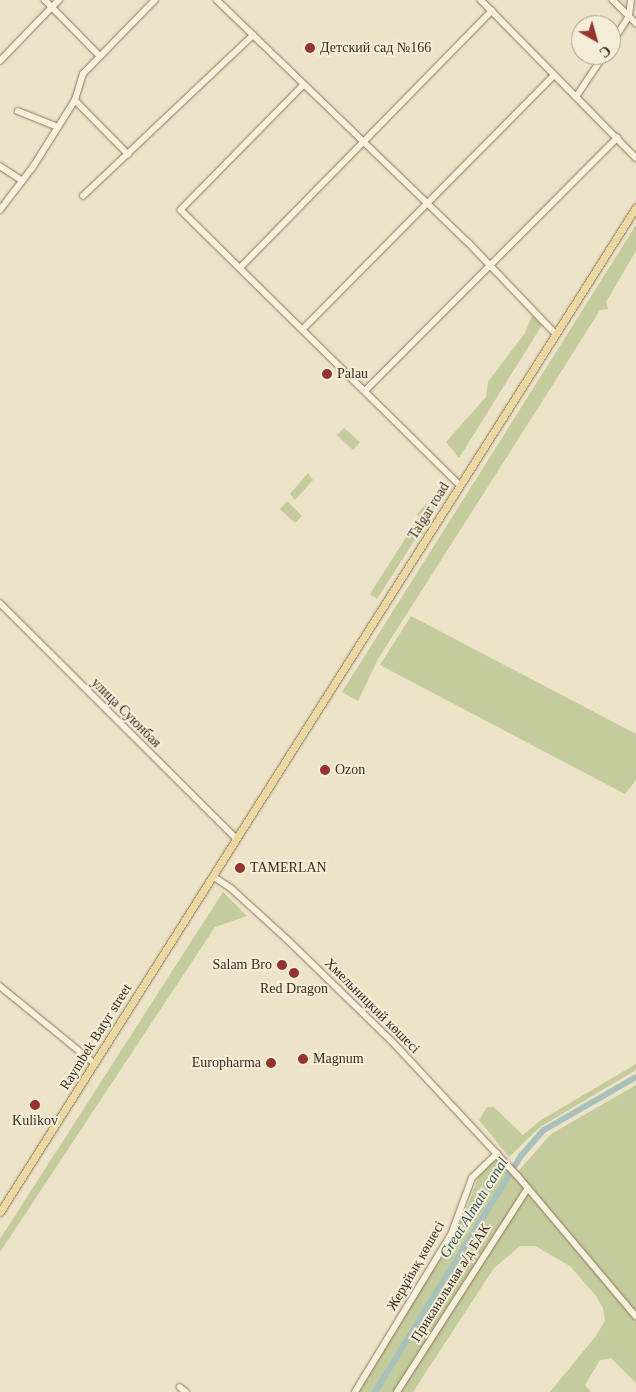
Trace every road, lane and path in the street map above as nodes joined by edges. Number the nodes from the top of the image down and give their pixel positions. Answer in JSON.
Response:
{"nodes":[{"id":1,"x":45,"y":0,"type":"edge"},
{"id":2,"x":59,"y":0,"type":"edge"},
{"id":3,"x":155,"y":0,"type":"edge"},
{"id":4,"x":217,"y":0,"type":"edge"},
{"id":5,"x":481,"y":0,"type":"edge"},
{"id":6,"x":613,"y":0,"type":"edge"},
{"id":7,"x":631,"y":0,"type":"edge"},
{"id":8,"x":52,"y":7,"type":"junction"},
{"id":9,"x":492,"y":11,"type":"junction"},
{"id":10,"x":629,"y":16,"type":"junction"},
{"id":11,"x":636,"y":23,"type":"edge"},
{"id":12,"x":621,"y":28,"type":"edge"},
{"id":13,"x":253,"y":35,"type":"junction"},
{"id":14,"x":100,"y":56,"type":"junction"},
{"id":15,"x":0,"y":61,"type":"edge"},
{"id":16,"x":597,"y":65,"type":"edge"},
{"id":17,"x":554,"y":75,"type":"junction"},
{"id":18,"x":304,"y":85,"type":"junction"},
{"id":19,"x":576,"y":97,"type":"junction"},
{"id":20,"x":75,"y":100,"type":"junction"},
{"id":21,"x":18,"y":111,"type":"dead end"},
{"id":22,"x":58,"y":127,"type":"junction"},
{"id":23,"x":616,"y":138,"type":"junction"},
{"id":24,"x":365,"y":142,"type":"junction"},
{"id":25,"x":128,"y":154,"type":"junction"},
{"id":26,"x":636,"y":158,"type":"edge"},
{"id":27,"x":0,"y":166,"type":"edge"},
{"id":28,"x":23,"y":181,"type":"junction"},
{"id":29,"x":83,"y":196,"type":"dead end"},
{"id":30,"x":427,"y":203,"type":"junction"},
{"id":31,"x":636,"y":207,"type":"edge"},
{"id":32,"x":0,"y":210,"type":"edge"},
{"id":33,"x":490,"y":265,"type":"junction"},
{"id":34,"x":240,"y":268,"type":"junction"},
{"id":35,"x":303,"y":329,"type":"junction"},
{"id":36,"x":555,"y":333,"type":"junction"},
{"id":37,"x":366,"y":390,"type":"junction"},
{"id":38,"x":460,"y":485,"type":"junction"},
{"id":39,"x":0,"y":603,"type":"edge"},
{"id":40,"x":236,"y":839,"type":"junction"},
{"id":41,"x":212,"y":876,"type":"junction"},
{"id":42,"x":0,"y":986,"type":"edge"},
{"id":43,"x":94,"y":1063,"type":"junction"},
{"id":44,"x":497,"y":1154,"type":"junction"},
{"id":45,"x":528,"y":1188,"type":"junction"},
{"id":46,"x":0,"y":1212,"type":"edge"},
{"id":47,"x":636,"y":1316,"type":"edge"},
{"id":48,"x":180,"y":1387,"type":"dead end"},
{"id":49,"x":186,"y":1392,"type":"edge"},
{"id":50,"x":354,"y":1392,"type":"edge"},
{"id":51,"x":397,"y":1392,"type":"edge"}],
"edges":[{"from":1,"to":8,"type":"street"},
{"from":2,"to":8,"type":"street"},
{"from":3,"to":14,"type":"street"},
{"from":4,"to":13,"type":"street"},
{"from":5,"to":9,"type":"street"},
{"from":6,"to":10,"type":"street"},
{"from":7,"to":10,"type":"street"},
{"from":8,"to":14,"type":"street"},
{"from":8,"to":15,"type":"street"},
{"from":9,"to":17,"type":"street"},
{"from":9,"to":24,"type":"street"},
{"from":10,"to":11,"type":"street"},
{"from":10,"to":12,"type":"street"},
{"from":13,"to":18,"type":"street"},
{"from":13,"to":25,"type":"street"},
{"from":14,"to":20,"type":"street"},
{"from":16,"to":19,"type":"street"},
{"from":17,"to":19,"type":"street"},
{"from":17,"to":30,"type":"street"},
{"from":18,"to":24,"type":"street"},
{"from":18,"to":34,"type":"street"},
{"from":19,"to":23,"type":"street"},
{"from":20,"to":22,"type":"street"},
{"from":20,"to":25,"type":"street"},
{"from":21,"to":22,"type":"street"},
{"from":22,"to":28,"type":"street"},
{"from":23,"to":26,"type":"street"},
{"from":23,"to":33,"type":"street"},
{"from":24,"to":30,"type":"street"},
{"from":24,"to":34,"type":"street"},
{"from":25,"to":29,"type":"street"},
{"from":27,"to":28,"type":"street"},
{"from":28,"to":32,"type":"street"},
{"from":30,"to":33,"type":"street"},
{"from":30,"to":35,"type":"street"},
{"from":31,"to":36,"type":"main road","name":"Talgar road"},
{"from":33,"to":36,"type":"street"},
{"from":33,"to":37,"type":"street"},
{"from":34,"to":35,"type":"street"},
{"from":35,"to":37,"type":"street"},
{"from":36,"to":38,"type":"main road","name":"Talgar road"},
{"from":37,"to":38,"type":"street"},
{"from":38,"to":40,"type":"main road","name":"Talgar road"},
{"from":39,"to":40,"type":"street","name":"улица Суюнбая"},
{"from":40,"to":41,"type":"main road"},
{"from":41,"to":43,"type":"main road","name":"Raymbek Batyr street"},
{"from":41,"to":44,"type":"street","name":"Хмельницкий көшесі"},
{"from":42,"to":43,"type":"street"},
{"from":43,"to":46,"type":"main road","name":"Raymbek Batyr street"},
{"from":44,"to":45,"type":"street","name":"Хмельницкий көшесі"},
{"from":44,"to":50,"type":"street","name":"Жерұйық көшесі"},
{"from":45,"to":47,"type":"street"},
{"from":45,"to":51,"type":"street","name":"Приканальная а/д БАК"},
{"from":48,"to":49,"type":"street"}]}
